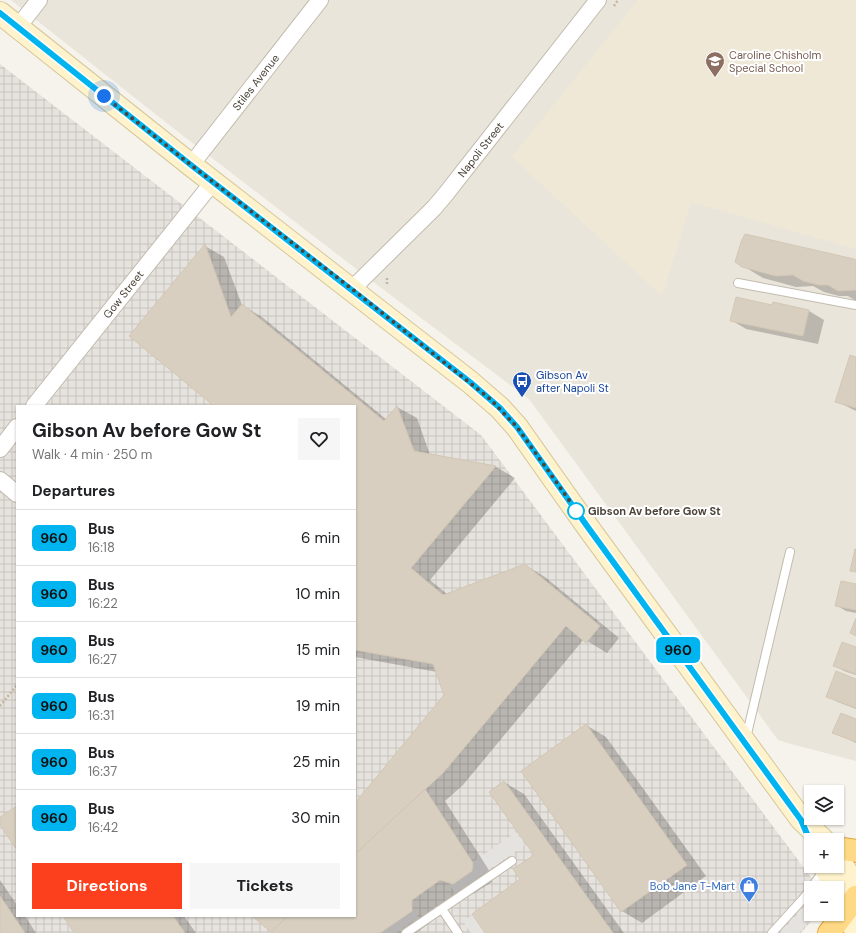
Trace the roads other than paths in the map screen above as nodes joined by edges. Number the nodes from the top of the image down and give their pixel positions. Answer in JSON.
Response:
{"nodes":[{"id":1,"x":39,"y":0,"type":"edge"},
{"id":2,"x":320,"y":0,"type":"edge"},
{"id":3,"x":598,"y":0,"type":"edge"},
{"id":4,"x":0,"y":13,"type":"edge"},
{"id":5,"x":18,"y":27,"type":"junction"},
{"id":6,"x":191,"y":165,"type":"junction"},
{"id":7,"x":212,"y":182,"type":"junction"},
{"id":8,"x":738,"y":283,"type":"dead end"},
{"id":9,"x":352,"y":289,"type":"junction"},
{"id":10,"x":856,"y":305,"type":"edge"},
{"id":11,"x":35,"y":405,"type":"edge"},
{"id":12,"x":16,"y":428,"type":"edge"},
{"id":13,"x":0,"y":449,"type":"edge"},
{"id":14,"x":0,"y":480,"type":"edge"},
{"id":15,"x":16,"y":493,"type":"edge"},
{"id":16,"x":790,"y":552,"type":"dead end"},
{"id":17,"x":745,"y":742,"type":"junction"},
{"id":18,"x":801,"y":820,"type":"junction"},
{"id":19,"x":807,"y":833,"type":"edge"},
{"id":20,"x":816,"y":833,"type":"edge"},
{"id":21,"x":844,"y":849,"type":"edge"},
{"id":22,"x":856,"y":850,"type":"edge"},
{"id":23,"x":512,"y":862,"type":"dead end"},
{"id":24,"x":836,"y":873,"type":"edge"},
{"id":25,"x":804,"y":897,"type":"edge"},
{"id":26,"x":854,"y":897,"type":"edge"},
{"id":27,"x":442,"y":909,"type":"junction"},
{"id":28,"x":406,"y":933,"type":"edge"},
{"id":29,"x":458,"y":933,"type":"edge"},
{"id":30,"x":772,"y":933,"type":"edge"},
{"id":31,"x":829,"y":933,"type":"edge"},
{"id":32,"x":856,"y":933,"type":"edge"}],
"edges":[{"from":1,"to":5,"type":"street"},
{"from":2,"to":6,"type":"street","name":"Stiles Avenue"},
{"from":3,"to":9,"type":"street","name":"Napoli Street"},
{"from":4,"to":5,"type":"main road"},
{"from":5,"to":6,"type":"main road"},
{"from":6,"to":7,"type":"main road"},
{"from":7,"to":9,"type":"main road"},
{"from":7,"to":11,"type":"street","name":"Gow Street"},
{"from":8,"to":10,"type":"lane"},
{"from":9,"to":17,"type":"main road"},
{"from":12,"to":13,"type":"street"},
{"from":14,"to":15,"type":"street"},
{"from":16,"to":17,"type":"lane"},
{"from":17,"to":18,"type":"main road"},
{"from":18,"to":19,"type":"main road"},
{"from":18,"to":20,"type":"main road"},
{"from":21,"to":22,"type":"highway"},
{"from":23,"to":27,"type":"lane"},
{"from":24,"to":26,"type":"main road"},
{"from":25,"to":30,"type":"lane"},
{"from":26,"to":31,"type":"highway"},
{"from":26,"to":32,"type":"main road"},
{"from":27,"to":28,"type":"lane"},
{"from":27,"to":29,"type":"lane"}]}
